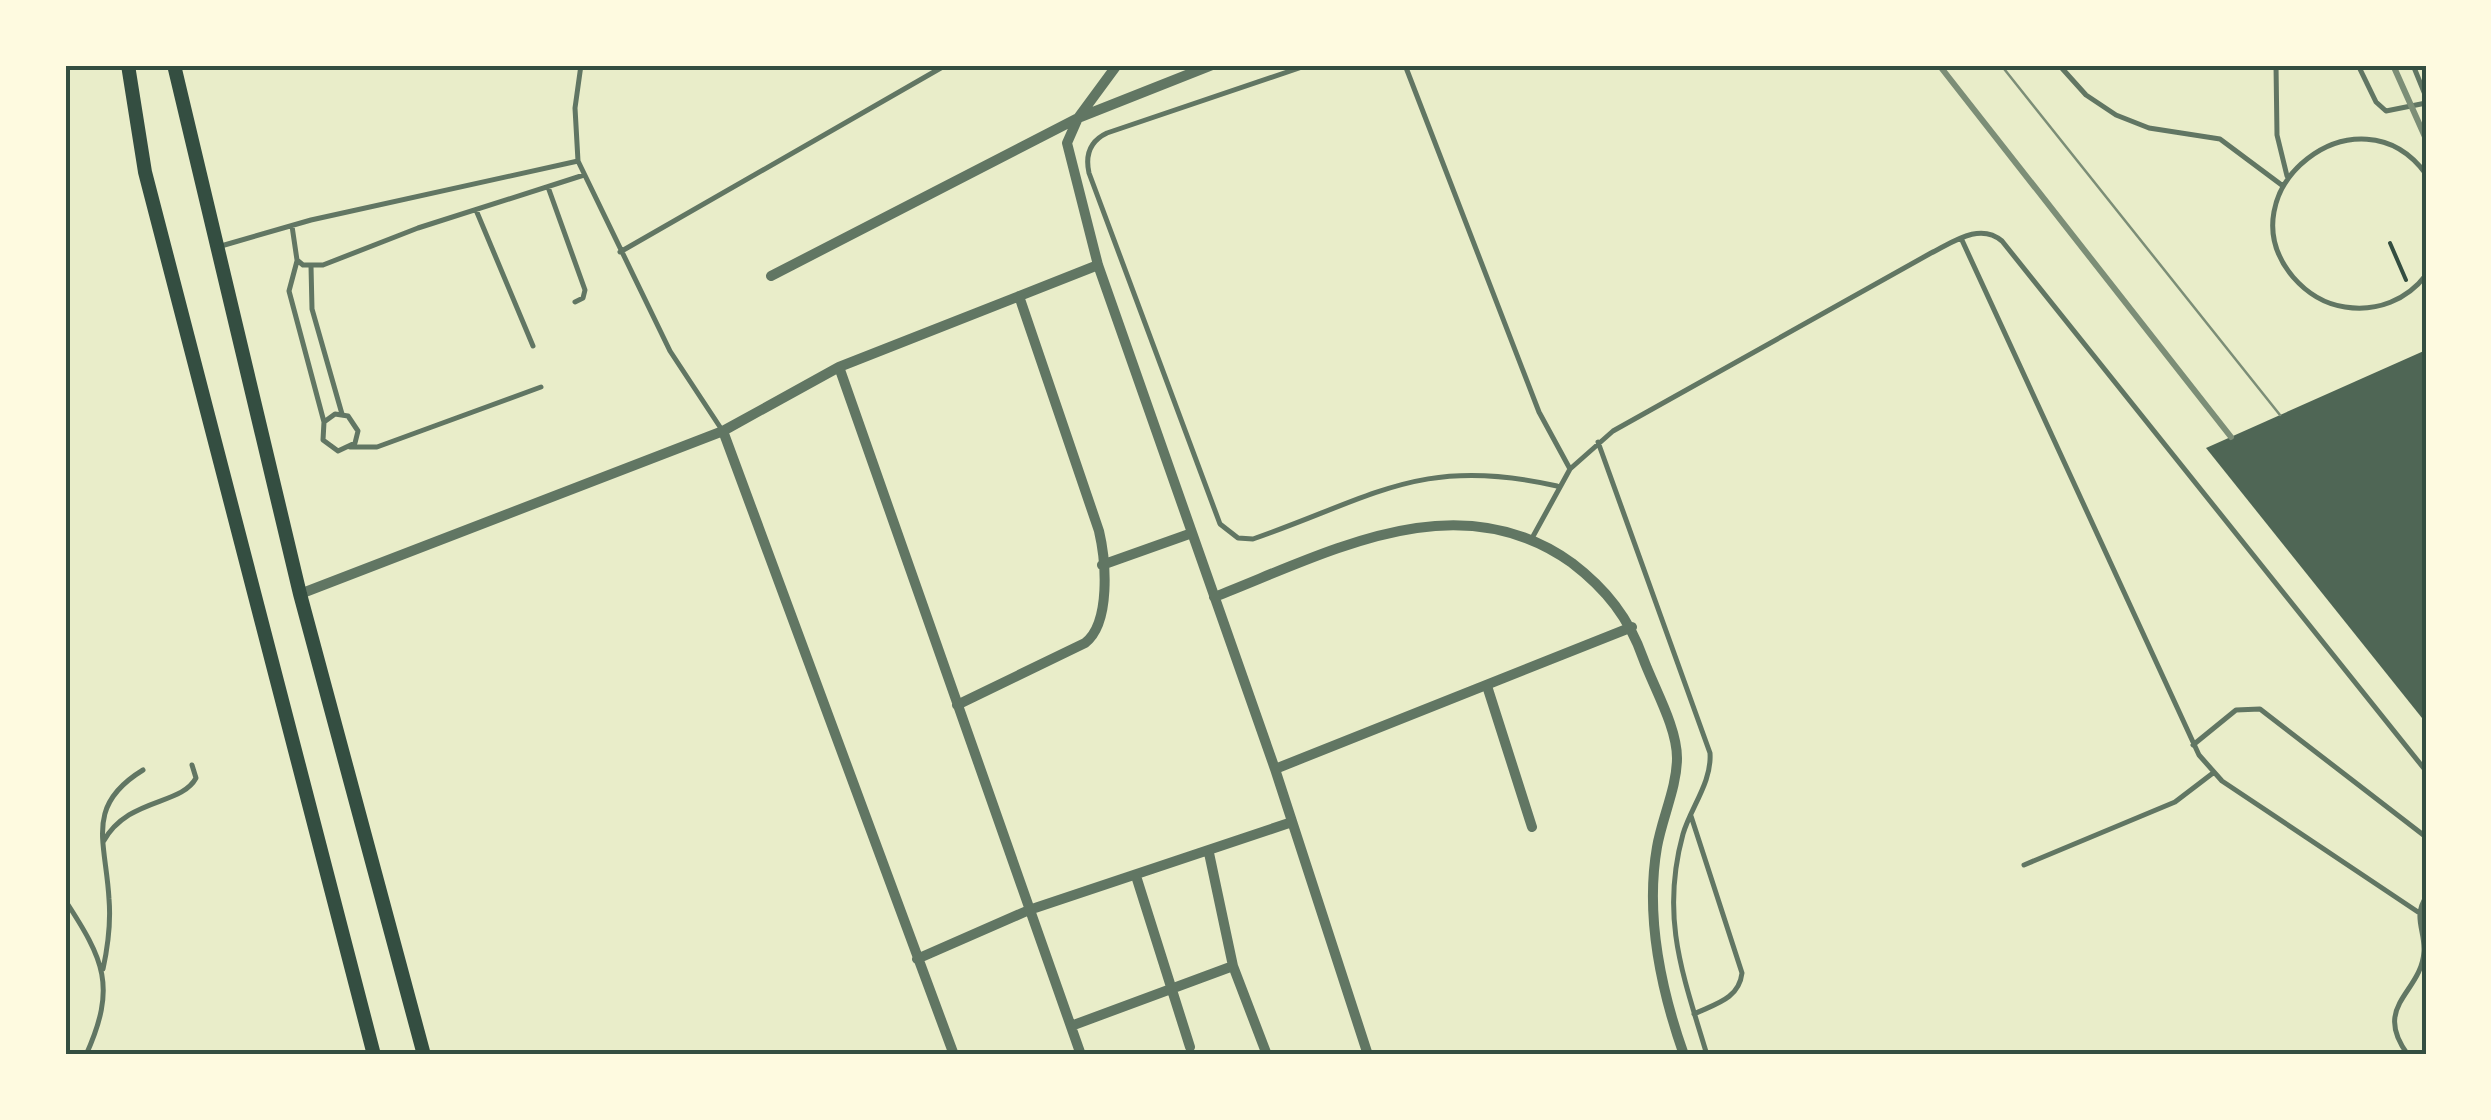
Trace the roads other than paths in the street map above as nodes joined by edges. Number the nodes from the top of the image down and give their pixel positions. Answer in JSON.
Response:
{"nodes":[{"id":1,"x":128,"y":65,"type":"edge"},
{"id":2,"x":174,"y":65,"type":"edge"},
{"id":3,"x":581,"y":65,"type":"edge"},
{"id":4,"x":946,"y":65,"type":"edge"},
{"id":5,"x":1117,"y":65,"type":"edge"},
{"id":6,"x":1212,"y":65,"type":"edge"},
{"id":7,"x":1308,"y":65,"type":"edge"},
{"id":8,"x":1404,"y":65,"type":"edge"},
{"id":9,"x":2060,"y":65,"type":"edge"},
{"id":10,"x":2276,"y":65,"type":"edge"},
{"id":11,"x":2358,"y":65,"type":"edge"},
{"id":12,"x":2412,"y":65,"type":"edge"},
{"id":13,"x":2426,"y":100,"type":"edge"},
{"id":14,"x":1078,"y":118,"type":"junction"},
{"id":15,"x":578,"y":162,"type":"junction"},
{"id":16,"x":2426,"y":174,"type":"edge"},
{"id":17,"x":584,"y":176,"type":"junction"},
{"id":18,"x":2288,"y":177,"type":"junction"},
{"id":19,"x":2283,"y":186,"type":"junction"},
{"id":20,"x":548,"y":187,"type":"junction"},
{"id":21,"x":476,"y":210,"type":"junction"},
{"id":22,"x":292,"y":226,"type":"junction"},
{"id":23,"x":1962,"y":238,"type":"junction"},
{"id":24,"x":214,"y":248,"type":"junction"},
{"id":25,"x":620,"y":252,"type":"junction"},
{"id":26,"x":297,"y":260,"type":"junction"},
{"id":27,"x":311,"y":266,"type":"junction"},
{"id":28,"x":1098,"y":266,"type":"junction"},
{"id":29,"x":2426,"y":275,"type":"edge"},
{"id":30,"x":772,"y":276,"type":"dead end"},
{"id":31,"x":1019,"y":296,"type":"junction"},
{"id":32,"x":575,"y":302,"type":"dead end"},
{"id":33,"x":533,"y":346,"type":"dead end"},
{"id":34,"x":839,"y":366,"type":"junction"},
{"id":35,"x":542,"y":387,"type":"dead end"},
{"id":36,"x":342,"y":414,"type":"junction"},
{"id":37,"x":324,"y":422,"type":"junction"},
{"id":38,"x":722,"y":431,"type":"junction"},
{"id":39,"x":1598,"y":442,"type":"junction"},
{"id":40,"x":350,"y":447,"type":"junction"},
{"id":41,"x":1570,"y":470,"type":"junction"},
{"id":42,"x":1558,"y":486,"type":"junction"},
{"id":43,"x":1192,"y":533,"type":"junction"},
{"id":44,"x":1531,"y":540,"type":"junction"},
{"id":45,"x":1102,"y":565,"type":"junction"},
{"id":46,"x":300,"y":594,"type":"junction"},
{"id":47,"x":1214,"y":597,"type":"junction"},
{"id":48,"x":1632,"y":627,"type":"junction"},
{"id":49,"x":1487,"y":686,"type":"junction"},
{"id":50,"x":956,"y":705,"type":"junction"},
{"id":51,"x":2193,"y":745,"type":"junction"},
{"id":52,"x":192,"y":764,"type":"dead end"},
{"id":53,"x":143,"y":770,"type":"dead end"},
{"id":54,"x":1275,"y":770,"type":"junction"},
{"id":55,"x":2426,"y":771,"type":"edge"},
{"id":56,"x":2213,"y":773,"type":"junction"},
{"id":57,"x":1690,"y":813,"type":"junction"},
{"id":58,"x":1292,"y":822,"type":"junction"},
{"id":59,"x":1532,"y":827,"type":"dead end"},
{"id":60,"x":2426,"y":838,"type":"edge"},
{"id":61,"x":101,"y":845,"type":"junction"},
{"id":62,"x":1209,"y":853,"type":"junction"},
{"id":63,"x":2024,"y":865,"type":"dead end"},
{"id":64,"x":1136,"y":876,"type":"junction"},
{"id":65,"x":2426,"y":897,"type":"edge"},
{"id":66,"x":65,"y":900,"type":"edge"},
{"id":67,"x":1030,"y":910,"type":"junction"},
{"id":68,"x":2418,"y":912,"type":"junction"},
{"id":69,"x":917,"y":958,"type":"junction"},
{"id":70,"x":1233,"y":966,"type":"junction"},
{"id":71,"x":103,"y":969,"type":"junction"},
{"id":72,"x":1172,"y":989,"type":"junction"},
{"id":73,"x":1694,"y":1014,"type":"junction"},
{"id":74,"x":1071,"y":1026,"type":"junction"},
{"id":75,"x":1190,"y":1048,"type":"dead end"},
{"id":76,"x":86,"y":1055,"type":"edge"},
{"id":77,"x":374,"y":1055,"type":"edge"},
{"id":78,"x":424,"y":1055,"type":"edge"},
{"id":79,"x":954,"y":1055,"type":"edge"},
{"id":80,"x":1081,"y":1055,"type":"edge"},
{"id":81,"x":1267,"y":1055,"type":"edge"},
{"id":82,"x":1368,"y":1055,"type":"edge"},
{"id":83,"x":1684,"y":1055,"type":"edge"},
{"id":84,"x":1707,"y":1055,"type":"edge"},
{"id":85,"x":2408,"y":1055,"type":"edge"}],
"edges":[{"from":1,"to":77,"type":"main road"},
{"from":2,"to":24,"type":"main road"},
{"from":3,"to":15,"type":"lane"},
{"from":4,"to":25,"type":"lane"},
{"from":5,"to":14,"type":"street"},
{"from":6,"to":14,"type":"street"},
{"from":7,"to":42,"type":"lane"},
{"from":8,"to":41,"type":"lane"},
{"from":9,"to":19,"type":"lane"},
{"from":10,"to":18,"type":"lane"},
{"from":11,"to":13,"type":"lane"},
{"from":12,"to":13,"type":"lane"},
{"from":14,"to":28,"type":"street"},
{"from":14,"to":30,"type":"street"},
{"from":15,"to":17,"type":"lane"},
{"from":15,"to":22,"type":"lane"},
{"from":16,"to":18,"type":"lane"},
{"from":17,"to":20,"type":"lane"},
{"from":17,"to":25,"type":"lane"},
{"from":18,"to":19,"type":"lane"},
{"from":19,"to":29,"type":"lane"},
{"from":20,"to":21,"type":"lane"},
{"from":20,"to":32,"type":"lane"},
{"from":21,"to":27,"type":"lane"},
{"from":21,"to":33,"type":"lane"},
{"from":22,"to":24,"type":"lane"},
{"from":22,"to":26,"type":"lane"},
{"from":23,"to":39,"type":"lane"},
{"from":23,"to":51,"type":"lane"},
{"from":23,"to":55,"type":"lane"},
{"from":24,"to":46,"type":"main road"},
{"from":25,"to":38,"type":"lane"},
{"from":26,"to":27,"type":"lane"},
{"from":26,"to":37,"type":"lane"},
{"from":27,"to":36,"type":"lane"},
{"from":28,"to":31,"type":"street"},
{"from":28,"to":43,"type":"street"},
{"from":31,"to":34,"type":"street"},
{"from":31,"to":45,"type":"street"},
{"from":34,"to":38,"type":"street"},
{"from":34,"to":50,"type":"street"},
{"from":35,"to":40,"type":"lane"},
{"from":36,"to":37,"type":"lane"},
{"from":36,"to":40,"type":"lane"},
{"from":37,"to":40,"type":"lane"},
{"from":38,"to":46,"type":"street"},
{"from":38,"to":69,"type":"street"},
{"from":39,"to":41,"type":"lane"},
{"from":39,"to":57,"type":"lane"},
{"from":41,"to":42,"type":"lane"},
{"from":42,"to":44,"type":"lane"},
{"from":43,"to":45,"type":"street"},
{"from":43,"to":47,"type":"street"},
{"from":44,"to":47,"type":"street"},
{"from":44,"to":48,"type":"street"},
{"from":45,"to":50,"type":"street"},
{"from":46,"to":78,"type":"main road"},
{"from":47,"to":54,"type":"street"},
{"from":48,"to":49,"type":"street"},
{"from":48,"to":83,"type":"street"},
{"from":49,"to":54,"type":"street"},
{"from":49,"to":59,"type":"street"},
{"from":50,"to":67,"type":"street"},
{"from":51,"to":56,"type":"lane"},
{"from":51,"to":60,"type":"lane"},
{"from":52,"to":61,"type":"lane"},
{"from":53,"to":61,"type":"lane"},
{"from":54,"to":58,"type":"street"},
{"from":56,"to":63,"type":"lane"},
{"from":56,"to":68,"type":"lane"},
{"from":57,"to":73,"type":"lane"},
{"from":57,"to":73,"type":"lane"},
{"from":58,"to":62,"type":"street"},
{"from":58,"to":82,"type":"street"},
{"from":61,"to":71,"type":"lane"},
{"from":62,"to":64,"type":"street"},
{"from":62,"to":70,"type":"street"},
{"from":64,"to":67,"type":"street"},
{"from":64,"to":72,"type":"street"},
{"from":65,"to":68,"type":"lane"},
{"from":66,"to":71,"type":"lane"},
{"from":67,"to":69,"type":"street"},
{"from":67,"to":74,"type":"street"},
{"from":68,"to":85,"type":"lane"},
{"from":69,"to":79,"type":"street"},
{"from":70,"to":72,"type":"street"},
{"from":70,"to":81,"type":"street"},
{"from":71,"to":76,"type":"lane"},
{"from":72,"to":74,"type":"street"},
{"from":72,"to":75,"type":"street"},
{"from":73,"to":84,"type":"lane"},
{"from":74,"to":80,"type":"street"}]}
